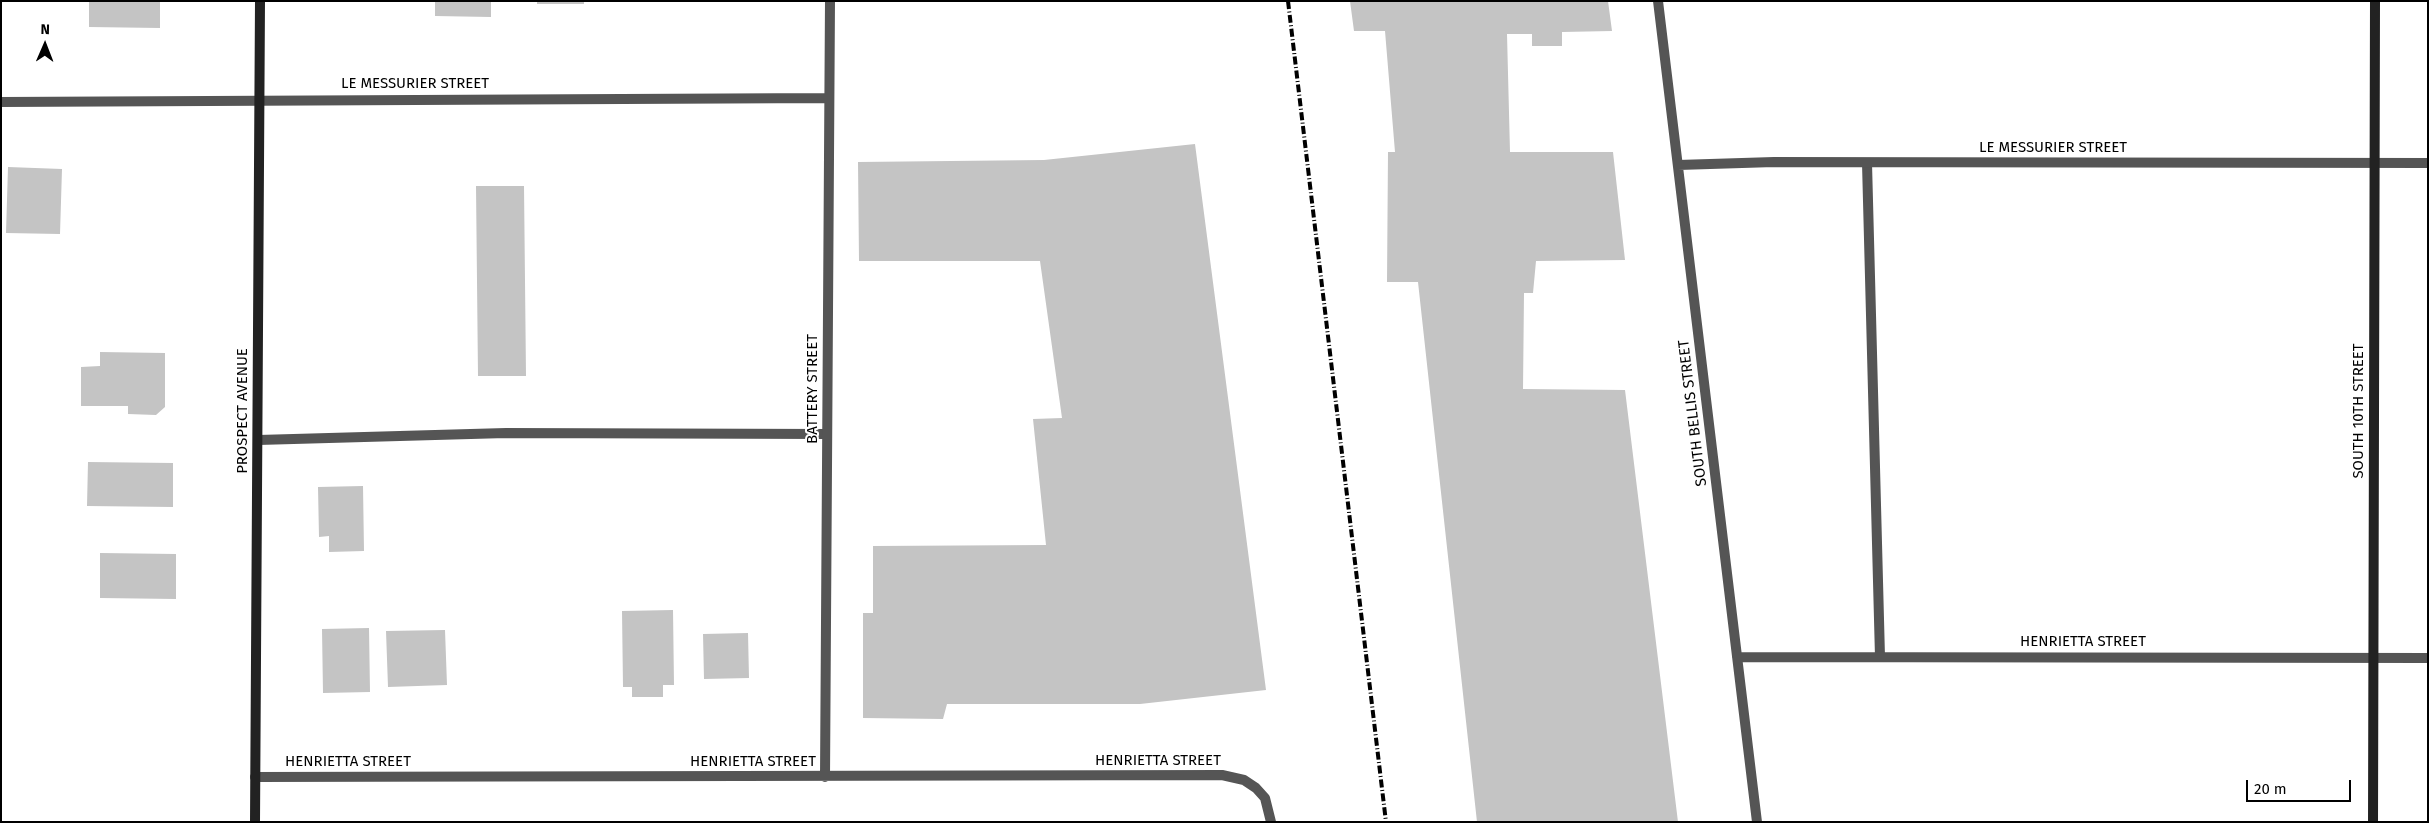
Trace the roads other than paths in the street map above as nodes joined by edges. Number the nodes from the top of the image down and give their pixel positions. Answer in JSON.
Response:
{"nodes":[{"id":1,"x":260,"y":1,"type":"edge"},
{"id":2,"x":830,"y":1,"type":"edge"},
{"id":3,"x":1658,"y":1,"type":"edge"},
{"id":4,"x":2375,"y":1,"type":"edge"},
{"id":5,"x":829,"y":98,"type":"junction"},
{"id":6,"x":260,"y":99,"type":"junction"},
{"id":7,"x":1,"y":102,"type":"edge"},
{"id":8,"x":2374,"y":162,"type":"junction"},
{"id":9,"x":1867,"y":163,"type":"junction"},
{"id":10,"x":2428,"y":163,"type":"edge"},
{"id":11,"x":1678,"y":165,"type":"junction"},
{"id":12,"x":827,"y":434,"type":"junction"},
{"id":13,"x":258,"y":440,"type":"junction"},
{"id":14,"x":1737,"y":657,"type":"junction"},
{"id":15,"x":1880,"y":657,"type":"junction"},
{"id":16,"x":2373,"y":658,"type":"junction"},
{"id":17,"x":2428,"y":658,"type":"edge"},
{"id":18,"x":256,"y":777,"type":"junction"},
{"id":19,"x":825,"y":777,"type":"junction"},
{"id":20,"x":255,"y":822,"type":"edge"},
{"id":21,"x":1271,"y":822,"type":"edge"},
{"id":22,"x":1757,"y":822,"type":"edge"},
{"id":23,"x":2373,"y":822,"type":"edge"}],
"edges":[{"from":1,"to":6,"type":"street","name":"PROSPECT AVENUE"},
{"from":2,"to":5,"type":"street","name":"BATTERY STREET"},
{"from":3,"to":11,"type":"street","name":"SOUTH BELLIS STREET"},
{"from":4,"to":8,"type":"street","name":"SOUTH 10TH STREET"},
{"from":5,"to":6,"type":"street","name":"LE MESSURIER STREET"},
{"from":5,"to":12,"type":"street","name":"BATTERY STREET"},
{"from":6,"to":7,"type":"street","name":"LE MESSURIER STREET"},
{"from":6,"to":13,"type":"street","name":"PROSPECT AVENUE"},
{"from":8,"to":9,"type":"street","name":"LE MESSURIER STREET"},
{"from":8,"to":10,"type":"street","name":"LE MESSURIER STREET"},
{"from":8,"to":16,"type":"street","name":"SOUTH 10TH STREET"},
{"from":9,"to":11,"type":"street","name":"LE MESSURIER STREET"},
{"from":9,"to":15,"type":"street"},
{"from":11,"to":14,"type":"street","name":"SOUTH BELLIS STREET"},
{"from":12,"to":13,"type":"street"},
{"from":12,"to":19,"type":"street","name":"BATTERY STREET"},
{"from":13,"to":18,"type":"street","name":"PROSPECT AVENUE"},
{"from":14,"to":15,"type":"street","name":"HENRIETTA STREET"},
{"from":14,"to":22,"type":"street","name":"SOUTH BELLIS STREET"},
{"from":15,"to":16,"type":"street","name":"HENRIETTA STREET"},
{"from":16,"to":17,"type":"street","name":"HENRIETTA STREET"},
{"from":16,"to":23,"type":"street","name":"SOUTH 10TH STREET"},
{"from":18,"to":19,"type":"street","name":"HENRIETTA STREET"},
{"from":18,"to":20,"type":"street","name":"PROSPECT AVENUE"},
{"from":19,"to":21,"type":"street","name":"HENRIETTA STREET"}]}
